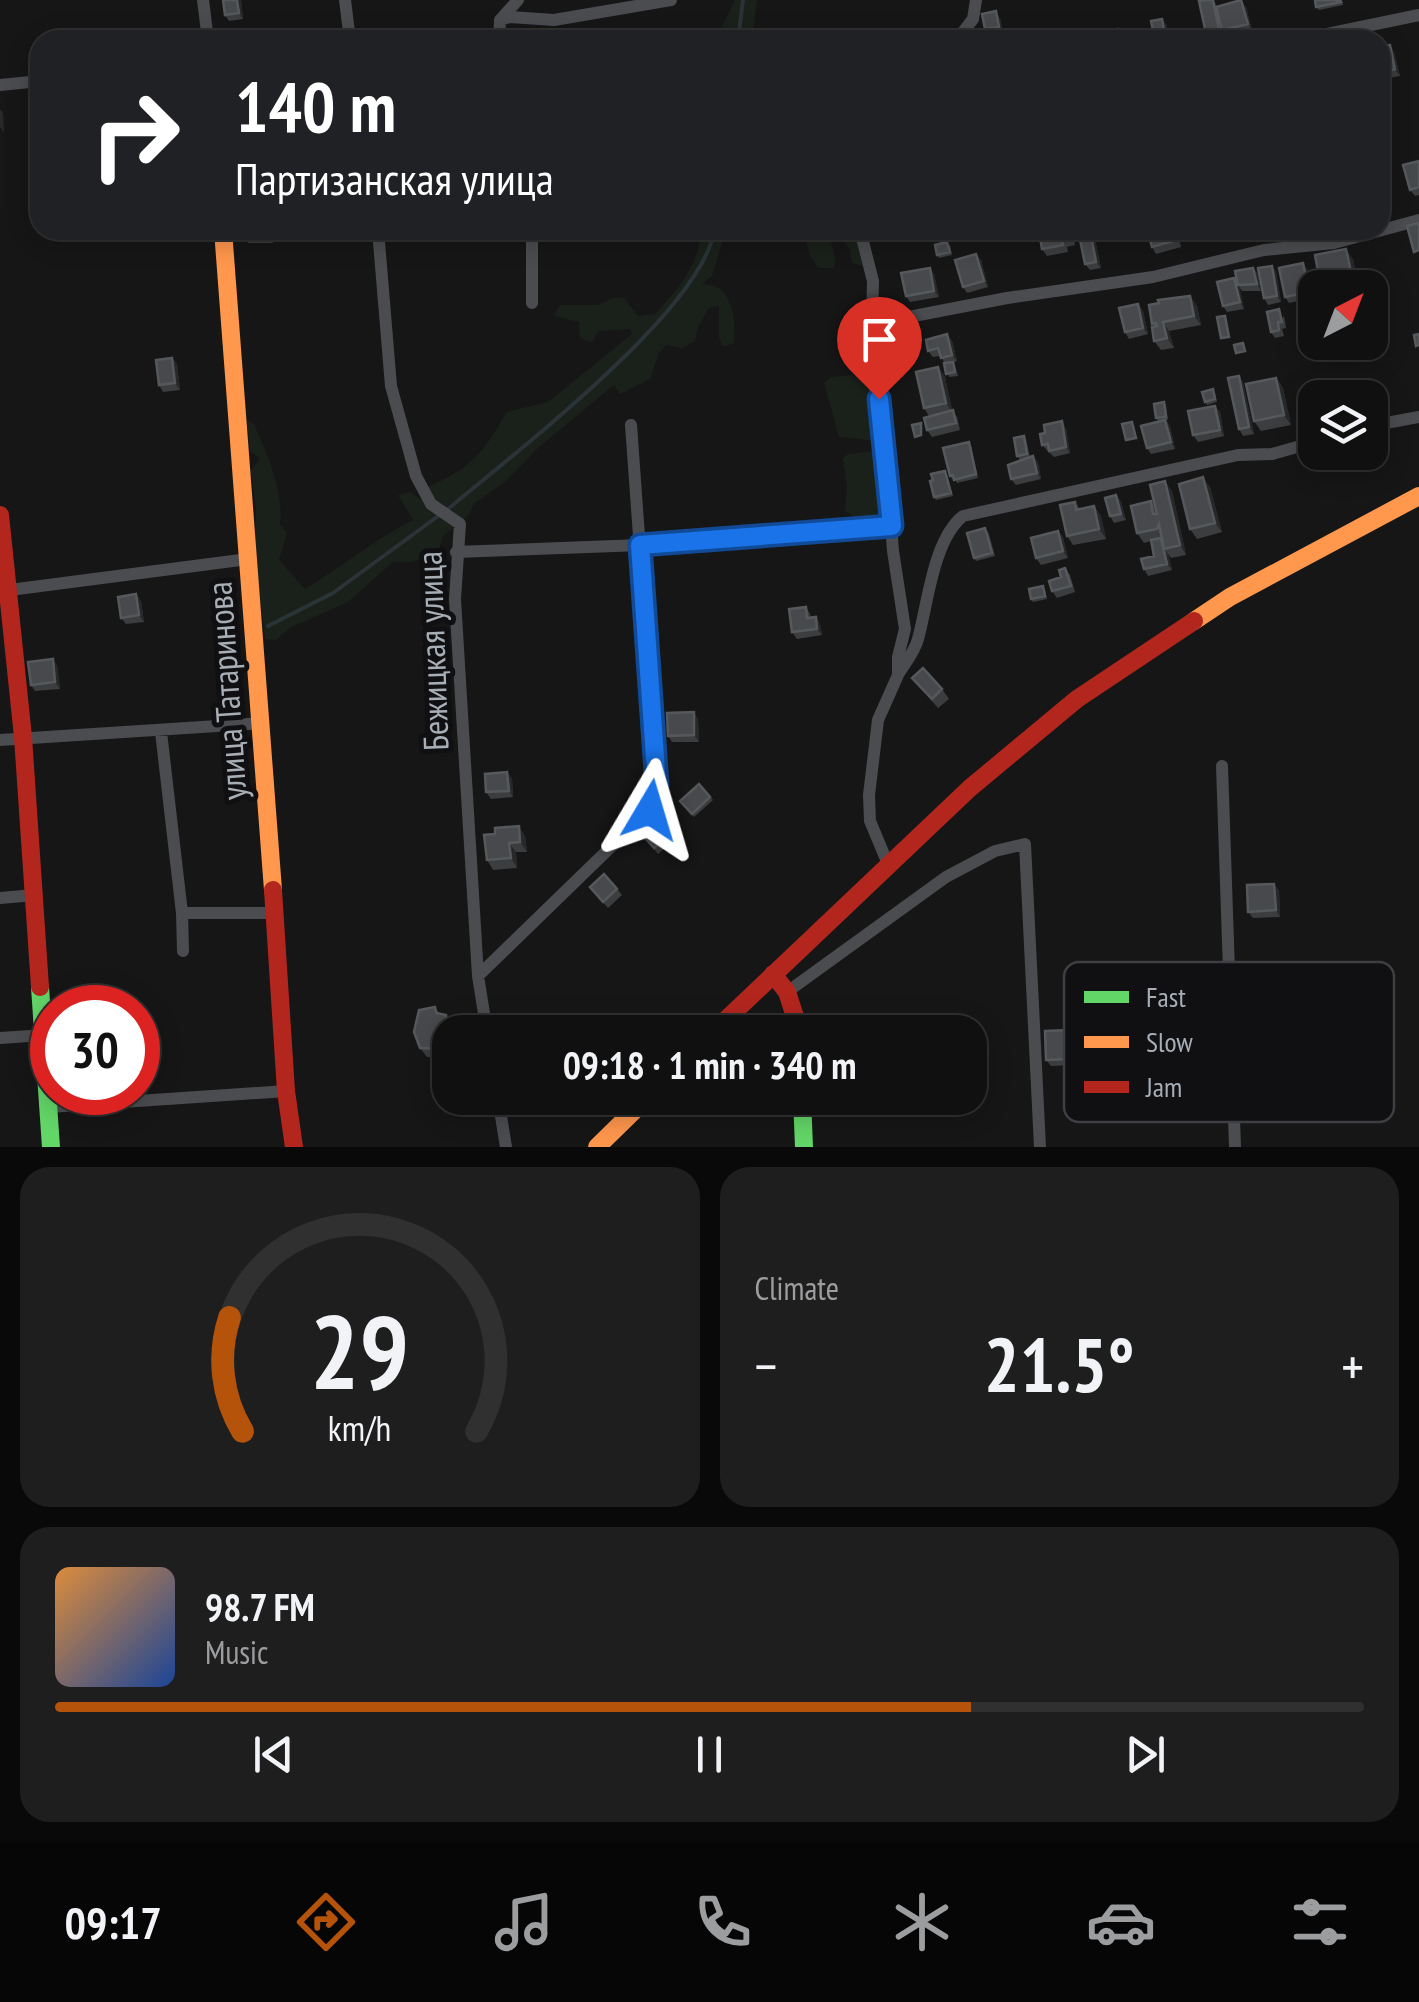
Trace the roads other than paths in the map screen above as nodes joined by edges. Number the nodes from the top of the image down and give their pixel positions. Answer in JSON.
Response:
{"nodes":[{"id":1,"x":203,"y":0,"type":"edge"},
{"id":2,"x":345,"y":0,"type":"edge"},
{"id":3,"x":518,"y":0,"type":"edge"},
{"id":4,"x":672,"y":0,"type":"edge"},
{"id":5,"x":976,"y":0,"type":"edge"},
{"id":6,"x":1419,"y":14,"type":"edge"},
{"id":7,"x":500,"y":20,"type":"junction"},
{"id":8,"x":207,"y":30,"type":"edge"},
{"id":9,"x":349,"y":30,"type":"edge"},
{"id":10,"x":500,"y":30,"type":"edge"},
{"id":11,"x":965,"y":30,"type":"edge"},
{"id":12,"x":1345,"y":30,"type":"edge"},
{"id":13,"x":30,"y":82,"type":"edge"},
{"id":14,"x":0,"y":85,"type":"edge"},
{"id":15,"x":1419,"y":220,"type":"edge"},
{"id":16,"x":1390,"y":228,"type":"edge"},
{"id":17,"x":224,"y":240,"type":"edge"},
{"id":18,"x":379,"y":240,"type":"edge"},
{"id":19,"x":532,"y":240,"type":"edge"},
{"id":20,"x":862,"y":240,"type":"edge"},
{"id":21,"x":1345,"y":240,"type":"edge"},
{"id":22,"x":532,"y":303,"type":"dead end"},
{"id":23,"x":870,"y":339,"type":"junction"},
{"id":24,"x":1419,"y":417,"type":"edge"},
{"id":25,"x":1388,"y":423,"type":"edge"},
{"id":26,"x":630,"y":425,"type":"dead end"},
{"id":27,"x":1298,"y":447,"type":"edge"},
{"id":28,"x":1419,"y":496,"type":"edge"},
{"id":29,"x":0,"y":516,"type":"edge"},
{"id":30,"x":892,"y":526,"type":"junction"},
{"id":31,"x":640,"y":545,"type":"junction"},
{"id":32,"x":456,"y":552,"type":"junction"},
{"id":33,"x":248,"y":559,"type":"junction"},
{"id":34,"x":4,"y":591,"type":"edge"},
{"id":35,"x":898,"y":675,"type":"junction"},
{"id":36,"x":262,"y":724,"type":"junction"},
{"id":37,"x":161,"y":732,"type":"junction"},
{"id":38,"x":23,"y":737,"type":"junction"},
{"id":39,"x":0,"y":740,"type":"edge"},
{"id":40,"x":1222,"y":766,"type":"dead end"},
{"id":41,"x":888,"y":864,"type":"junction"},
{"id":42,"x":34,"y":895,"type":"junction"},
{"id":43,"x":0,"y":898,"type":"edge"},
{"id":44,"x":273,"y":912,"type":"junction"},
{"id":45,"x":182,"y":913,"type":"junction"},
{"id":46,"x":183,"y":951,"type":"dead end"},
{"id":47,"x":1229,"y":962,"type":"edge"},
{"id":48,"x":772,"y":974,"type":"junction"},
{"id":49,"x":478,"y":976,"type":"junction"},
{"id":50,"x":41,"y":985,"type":"edge"},
{"id":51,"x":787,"y":992,"type":"junction"},
{"id":52,"x":484,"y":1015,"type":"edge"},
{"id":53,"x":730,"y":1015,"type":"edge"},
{"id":54,"x":794,"y":1015,"type":"edge"},
{"id":55,"x":30,"y":1036,"type":"edge"},
{"id":56,"x":0,"y":1038,"type":"edge"},
{"id":57,"x":286,"y":1091,"type":"junction"},
{"id":58,"x":160,"y":1100,"type":"edge"},
{"id":59,"x":49,"y":1115,"type":"edge"},
{"id":60,"x":501,"y":1115,"type":"edge"},
{"id":61,"x":630,"y":1115,"type":"edge"},
{"id":62,"x":803,"y":1115,"type":"edge"},
{"id":63,"x":1234,"y":1122,"type":"edge"},
{"id":64,"x":51,"y":1147,"type":"edge"},
{"id":65,"x":294,"y":1147,"type":"edge"},
{"id":66,"x":506,"y":1147,"type":"edge"},
{"id":67,"x":597,"y":1147,"type":"edge"},
{"id":68,"x":804,"y":1147,"type":"edge"},
{"id":69,"x":1040,"y":1147,"type":"edge"},
{"id":70,"x":1235,"y":1147,"type":"edge"}],
"edges":[{"from":1,"to":8,"type":"street"},
{"from":2,"to":9,"type":"street"},
{"from":3,"to":7,"type":"street"},
{"from":4,"to":7,"type":"street"},
{"from":5,"to":11,"type":"street"},
{"from":6,"to":12,"type":"street"},
{"from":7,"to":10,"type":"street"},
{"from":13,"to":14,"type":"street"},
{"from":15,"to":16,"type":"street"},
{"from":17,"to":33,"type":"main road","name":"улица Татаринова"},
{"from":18,"to":32,"type":"street","name":"Бежицкая улица"},
{"from":19,"to":22,"type":"street"},
{"from":20,"to":23,"type":"street"},
{"from":21,"to":23,"type":"street"},
{"from":23,"to":30,"type":"street"},
{"from":24,"to":25,"type":"street"},
{"from":26,"to":31,"type":"street"},
{"from":27,"to":35,"type":"street"},
{"from":28,"to":41,"type":"main road"},
{"from":29,"to":34,"type":"main road"},
{"from":30,"to":31,"type":"street"},
{"from":30,"to":35,"type":"street"},
{"from":31,"to":32,"type":"street"},
{"from":31,"to":49,"type":"street"},
{"from":32,"to":49,"type":"street","name":"Бежицкая улица"},
{"from":33,"to":34,"type":"street"},
{"from":33,"to":36,"type":"main road","name":"улица Татаринова"},
{"from":34,"to":38,"type":"main road"},
{"from":35,"to":41,"type":"street"},
{"from":36,"to":37,"type":"street"},
{"from":36,"to":44,"type":"main road","name":"улица Татаринова"},
{"from":37,"to":38,"type":"street"},
{"from":37,"to":45,"type":"street"},
{"from":38,"to":39,"type":"street"},
{"from":38,"to":42,"type":"main road"},
{"from":40,"to":47,"type":"street"},
{"from":41,"to":48,"type":"main road"},
{"from":42,"to":43,"type":"street"},
{"from":42,"to":50,"type":"main road"},
{"from":44,"to":45,"type":"street"},
{"from":44,"to":57,"type":"main road","name":"улица Татаринова"},
{"from":45,"to":46,"type":"street"},
{"from":48,"to":51,"type":"main road"},
{"from":48,"to":53,"type":"main road"},
{"from":49,"to":52,"type":"street","name":"Бежицкая улица"},
{"from":51,"to":54,"type":"main road"},
{"from":51,"to":69,"type":"street"},
{"from":55,"to":56,"type":"street"},
{"from":57,"to":58,"type":"street"},
{"from":57,"to":65,"type":"main road","name":"улица Татаринова"},
{"from":59,"to":64,"type":"main road"},
{"from":60,"to":66,"type":"street"},
{"from":61,"to":67,"type":"main road"},
{"from":62,"to":68,"type":"main road"},
{"from":63,"to":70,"type":"street"}]}
